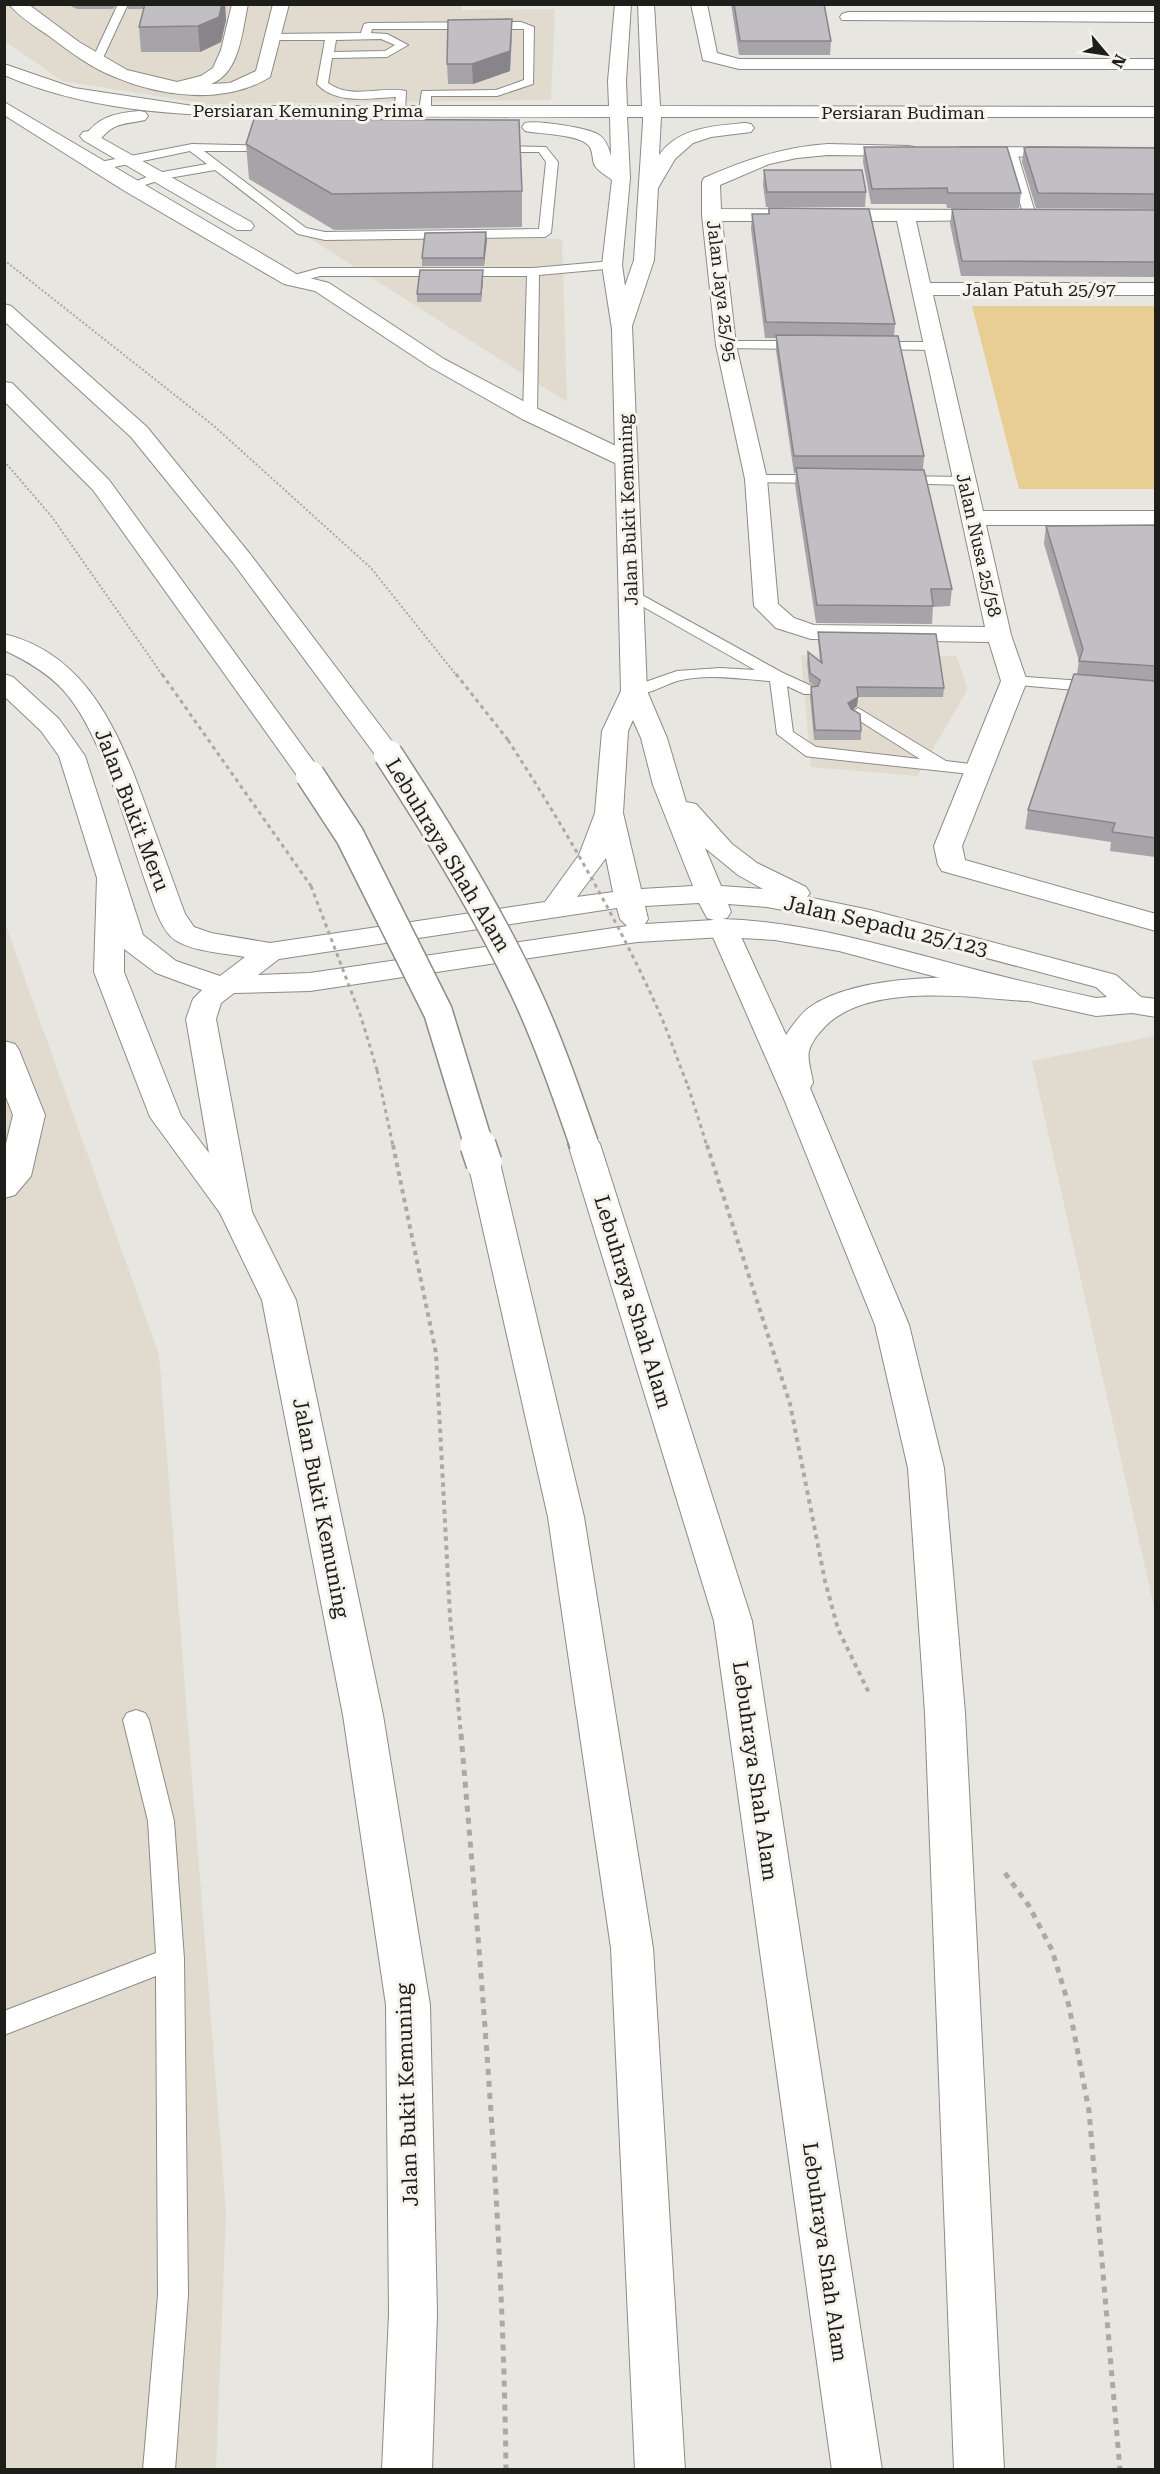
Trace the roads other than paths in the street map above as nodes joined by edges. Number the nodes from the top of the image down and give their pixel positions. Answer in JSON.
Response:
{"nodes":[{"id":1,"x":123,"y":4,"type":"edge"},
{"id":2,"x":240,"y":4,"type":"edge"},
{"id":3,"x":281,"y":4,"type":"edge"},
{"id":4,"x":623,"y":4,"type":"edge"},
{"id":5,"x":646,"y":4,"type":"edge"},
{"id":6,"x":699,"y":4,"type":"edge"},
{"id":7,"x":18,"y":5,"type":"edge"},
{"id":8,"x":4,"y":7,"type":"edge"},
{"id":9,"x":847,"y":11,"type":"edge"},
{"id":10,"x":1155,"y":17,"type":"edge"},
{"id":11,"x":365,"y":36,"type":"junction"},
{"id":12,"x":272,"y":37,"type":"junction"},
{"id":13,"x":331,"y":37,"type":"junction"},
{"id":14,"x":327,"y":55,"type":"junction"},
{"id":15,"x":267,"y":57,"type":"junction"},
{"id":16,"x":226,"y":58,"type":"junction"},
{"id":17,"x":97,"y":60,"type":"junction"},
{"id":18,"x":861,"y":63,"type":"junction"},
{"id":19,"x":1155,"y":64,"type":"edge"},
{"id":20,"x":4,"y":69,"type":"edge"},
{"id":21,"x":617,"y":81,"type":"junction"},
{"id":22,"x":649,"y":82,"type":"junction"},
{"id":23,"x":164,"y":85,"type":"junction"},
{"id":24,"x":5,"y":92,"type":"edge"},
{"id":25,"x":402,"y":93,"type":"junction"},
{"id":26,"x":426,"y":93,"type":"junction"},
{"id":27,"x":26,"y":99,"type":"dead end"},
{"id":28,"x":399,"y":111,"type":"junction"},
{"id":29,"x":425,"y":111,"type":"junction"},
{"id":30,"x":755,"y":111,"type":"junction"},
{"id":31,"x":1155,"y":112,"type":"edge"},
{"id":32,"x":139,"y":116,"type":"junction"},
{"id":33,"x":618,"y":116,"type":"junction"},
{"id":34,"x":651,"y":117,"type":"junction"},
{"id":35,"x":498,"y":118,"type":"junction"},
{"id":36,"x":786,"y":124,"type":"junction"},
{"id":37,"x":1155,"y":125,"type":"edge"},
{"id":38,"x":74,"y":126,"type":"dead end"},
{"id":39,"x":93,"y":137,"type":"junction"},
{"id":40,"x":192,"y":147,"type":"junction"},
{"id":41,"x":285,"y":148,"type":"edge"},
{"id":42,"x":484,"y":149,"type":"edge"},
{"id":43,"x":1011,"y":152,"type":"junction"},
{"id":44,"x":1155,"y":153,"type":"edge"},
{"id":45,"x":133,"y":160,"type":"junction"},
{"id":46,"x":99,"y":166,"type":"junction"},
{"id":47,"x":218,"y":166,"type":"junction"},
{"id":48,"x":161,"y":176,"type":"junction"},
{"id":49,"x":621,"y":178,"type":"junction"},
{"id":50,"x":130,"y":186,"type":"junction"},
{"id":51,"x":648,"y":189,"type":"junction"},
{"id":52,"x":712,"y":214,"type":"junction"},
{"id":53,"x":905,"y":216,"type":"junction"},
{"id":54,"x":1030,"y":216,"type":"junction"},
{"id":55,"x":1053,"y":216,"type":"edge"},
{"id":56,"x":260,"y":236,"type":"dead end"},
{"id":57,"x":300,"y":260,"type":"dead end"},
{"id":58,"x":612,"y":265,"type":"junction"},
{"id":59,"x":533,"y":272,"type":"junction"},
{"id":60,"x":321,"y":280,"type":"junction"},
{"id":61,"x":922,"y":289,"type":"junction"},
{"id":62,"x":1155,"y":289,"type":"edge"},
{"id":63,"x":4,"y":310,"type":"edge"},
{"id":64,"x":622,"y":329,"type":"junction"},
{"id":65,"x":726,"y":345,"type":"junction"},
{"id":66,"x":819,"y":345,"type":"edge"},
{"id":67,"x":854,"y":346,"type":"edge"},
{"id":68,"x":934,"y":346,"type":"junction"},
{"id":69,"x":4,"y":388,"type":"edge"},
{"id":70,"x":530,"y":414,"type":"junction"},
{"id":71,"x":625,"y":459,"type":"junction"},
{"id":72,"x":756,"y":478,"type":"junction"},
{"id":73,"x":837,"y":479,"type":"edge"},
{"id":74,"x":884,"y":480,"type":"edge"},
{"id":75,"x":965,"y":481,"type":"junction"},
{"id":76,"x":973,"y":518,"type":"junction"},
{"id":77,"x":1155,"y":518,"type":"edge"},
{"id":78,"x":631,"y":594,"type":"junction"},
{"id":79,"x":999,"y":635,"type":"junction"},
{"id":80,"x":4,"y":641,"type":"edge"},
{"id":81,"x":777,"y":676,"type":"junction"},
{"id":82,"x":1014,"y":681,"type":"junction"},
{"id":83,"x":4,"y":682,"type":"edge"},
{"id":84,"x":1108,"y":688,"type":"edge"},
{"id":85,"x":634,"y":691,"type":"junction"},
{"id":86,"x":810,"y":691,"type":"edge"},
{"id":87,"x":858,"y":713,"type":"edge"},
{"id":88,"x":944,"y":766,"type":"junction"},
{"id":89,"x":980,"y":770,"type":"junction"},
{"id":90,"x":666,"y":785,"type":"junction"},
{"id":91,"x":609,"y":813,"type":"junction"},
{"id":92,"x":111,"y":878,"type":"junction"},
{"id":93,"x":629,"y":898,"type":"junction"},
{"id":94,"x":554,"y":909,"type":"junction"},
{"id":95,"x":717,"y":911,"type":"junction"},
{"id":96,"x":860,"y":916,"type":"junction"},
{"id":97,"x":1155,"y":923,"type":"edge"},
{"id":98,"x":637,"y":933,"type":"junction"},
{"id":99,"x":270,"y":952,"type":"junction"},
{"id":100,"x":223,"y":985,"type":"junction"},
{"id":101,"x":1025,"y":992,"type":"junction"},
{"id":102,"x":1144,"y":1006,"type":"edge"},
{"id":103,"x":4,"y":1050,"type":"edge"},
{"id":104,"x":800,"y":1099,"type":"junction"},
{"id":105,"x":4,"y":1188,"type":"edge"},
{"id":106,"x":236,"y":1212,"type":"junction"},
{"id":107,"x":136,"y":1720,"type":"dead end"},
{"id":108,"x":170,"y":1959,"type":"junction"},
{"id":109,"x":4,"y":2023,"type":"edge"},
{"id":110,"x":159,"y":2469,"type":"edge"},
{"id":111,"x":407,"y":2469,"type":"edge"},
{"id":112,"x":660,"y":2469,"type":"edge"},
{"id":113,"x":857,"y":2469,"type":"edge"},
{"id":114,"x":979,"y":2469,"type":"edge"}],
"edges":[{"from":1,"to":17,"type":"lane"},
{"from":2,"to":16,"type":"main road"},
{"from":3,"to":12,"type":"main road"},
{"from":4,"to":21,"type":"main road","name":"Jalan Bukit Kemuning"},
{"from":5,"to":22,"type":"main road","name":"Jalan Bukit Kemuning"},
{"from":6,"to":18,"type":"main road"},
{"from":7,"to":8,"type":"main road"},
{"from":7,"to":17,"type":"main road"},
{"from":9,"to":10,"type":"main road"},
{"from":9,"to":18,"type":"main road"},
{"from":11,"to":13,"type":"lane"},
{"from":11,"to":14,"type":"lane"},
{"from":11,"to":26,"type":"lane"},
{"from":12,"to":13,"type":"lane"},
{"from":12,"to":15,"type":"main road"},
{"from":13,"to":14,"type":"lane"},
{"from":14,"to":25,"type":"lane"},
{"from":15,"to":16,"type":"main road"},
{"from":15,"to":23,"type":"main road"},
{"from":16,"to":23,"type":"main road"},
{"from":17,"to":23,"type":"main road"},
{"from":18,"to":19,"type":"main road"},
{"from":20,"to":28,"type":"main road","name":"Persiaran Kemuning Prima"},
{"from":21,"to":33,"type":"main road","name":"Jalan Bukit Kemuning"},
{"from":21,"to":35,"type":"main road"},
{"from":22,"to":30,"type":"main road"},
{"from":22,"to":34,"type":"main road","name":"Jalan Bukit Kemuning"},
{"from":24,"to":27,"type":"main road"},
{"from":24,"to":32,"type":"main road","name":"Persiaran Kemuning Prima"},
{"from":24,"to":46,"type":"main road"},
{"from":25,"to":26,"type":"lane"},
{"from":25,"to":28,"type":"lane"},
{"from":26,"to":29,"type":"lane"},
{"from":28,"to":29,"type":"main road","name":"Persiaran Kemuning Prima"},
{"from":29,"to":35,"type":"main road","name":"Persiaran Kemuning Prima"},
{"from":30,"to":31,"type":"main road","name":"Persiaran Budiman"},
{"from":30,"to":34,"type":"main road","name":"Persiaran Budiman"},
{"from":31,"to":37,"type":"main road"},
{"from":32,"to":35,"type":"main road","name":"Persiaran Kemuning Prima"},
{"from":32,"to":39,"type":"main road"},
{"from":33,"to":34,"type":"main road","name":"Persiaran Kemuning Prima"},
{"from":33,"to":35,"type":"main road","name":"Persiaran Kemuning Prima"},
{"from":33,"to":49,"type":"main road","name":"Jalan Bukit Kemuning"},
{"from":34,"to":36,"type":"main road","name":"Persiaran Budiman"},
{"from":34,"to":51,"type":"main road","name":"Jalan Bukit Kemuning"},
{"from":35,"to":49,"type":"main road"},
{"from":36,"to":37,"type":"main road","name":"Persiaran Budiman"},
{"from":36,"to":51,"type":"main road"},
{"from":38,"to":39,"type":"main road"},
{"from":39,"to":45,"type":"main road"},
{"from":40,"to":41,"type":"lane"},
{"from":40,"to":45,"type":"lane"},
{"from":40,"to":47,"type":"lane"},
{"from":42,"to":47,"type":"lane"},
{"from":43,"to":44,"type":"main road","name":"Jalan Jaya 25/95"},
{"from":43,"to":52,"type":"main road","name":"Jalan Jaya 25/95"},
{"from":43,"to":54,"type":"lane"},
{"from":45,"to":46,"type":"lane"},
{"from":45,"to":48,"type":"main road"},
{"from":46,"to":50,"type":"main road"},
{"from":47,"to":48,"type":"lane"},
{"from":48,"to":50,"type":"lane"},
{"from":48,"to":56,"type":"main road"},
{"from":49,"to":58,"type":"main road","name":"Jalan Bukit Kemuning"},
{"from":50,"to":60,"type":"main road"},
{"from":51,"to":64,"type":"main road","name":"Jalan Bukit Kemuning"},
{"from":52,"to":53,"type":"main road"},
{"from":52,"to":65,"type":"main road","name":"Jalan Jaya 25/95"},
{"from":53,"to":54,"type":"main road"},
{"from":53,"to":61,"type":"main road","name":"Jalan Nusa 25/58"},
{"from":54,"to":55,"type":"main road"},
{"from":57,"to":60,"type":"main road"},
{"from":58,"to":59,"type":"lane"},
{"from":58,"to":64,"type":"main road","name":"Jalan Bukit Kemuning"},
{"from":59,"to":60,"type":"lane"},
{"from":59,"to":70,"type":"lane"},
{"from":60,"to":70,"type":"main road"},
{"from":61,"to":62,"type":"main road","name":"Jalan Patuh 25/97"},
{"from":61,"to":68,"type":"main road","name":"Jalan Nusa 25/58"},
{"from":63,"to":113,"type":"main road","name":"Lebuhraya Shah Alam","bridge":true},
{"from":64,"to":71,"type":"main road","name":"Jalan Bukit Kemuning"},
{"from":65,"to":66,"type":"lane"},
{"from":65,"to":72,"type":"main road","name":"Jalan Jaya 25/95"},
{"from":67,"to":68,"type":"lane"},
{"from":68,"to":75,"type":"main road","name":"Jalan Nusa 25/58"},
{"from":69,"to":112,"type":"main road","bridge":true},
{"from":70,"to":71,"type":"main road"},
{"from":71,"to":78,"type":"main road","name":"Jalan Bukit Kemuning"},
{"from":72,"to":73,"type":"lane"},
{"from":72,"to":79,"type":"main road","name":"Jalan Jaya 25/95"},
{"from":74,"to":75,"type":"lane"},
{"from":75,"to":76,"type":"main road","name":"Jalan Nusa 25/58"},
{"from":76,"to":77,"type":"main road"},
{"from":76,"to":79,"type":"main road","name":"Jalan Nusa 25/58"},
{"from":78,"to":81,"type":"lane"},
{"from":78,"to":85,"type":"main road","name":"Jalan Bukit Kemuning"},
{"from":79,"to":82,"type":"main road","name":"Jalan Nusa 25/58"},
{"from":80,"to":99,"type":"main road","name":"Jalan Bukit Meru"},
{"from":81,"to":85,"type":"lane"},
{"from":81,"to":86,"type":"lane"},
{"from":81,"to":88,"type":"lane"},
{"from":82,"to":84,"type":"lane"},
{"from":82,"to":89,"type":"main road"},
{"from":83,"to":92,"type":"main road","name":"Jalan Bukit Meru"},
{"from":85,"to":90,"type":"main road","name":"Jalan Bukit Kemuning"},
{"from":85,"to":91,"type":"main road","name":"Jalan Bukit Kemuning"},
{"from":87,"to":88,"type":"lane"},
{"from":88,"to":89,"type":"lane"},
{"from":89,"to":97,"type":"main road"},
{"from":90,"to":95,"type":"main road","name":"Jalan Bukit Kemuning"},
{"from":90,"to":96,"type":"main road"},
{"from":91,"to":93,"type":"main road","name":"Jalan Bukit Kemuning"},
{"from":91,"to":94,"type":"main road"},
{"from":92,"to":100,"type":"main road","name":"Jalan Sepadu 25/123"},
{"from":92,"to":106,"type":"main road","name":"Jalan Bukit Meru"},
{"from":93,"to":94,"type":"main road","name":"Jalan Bukit Kemuning"},
{"from":93,"to":95,"type":"main road","name":"Jalan Sepadu 25/123"},
{"from":93,"to":98,"type":"main road","name":"Jalan Bukit Kemuning"},
{"from":94,"to":99,"type":"main road","name":"Jalan Bukit Kemuning"},
{"from":95,"to":96,"type":"main road","name":"Jalan Sepadu 25/123"},
{"from":95,"to":98,"type":"main road","name":"Jalan Sepadu 25/123"},
{"from":95,"to":101,"type":"main road","name":"Jalan Sepadu 25/123"},
{"from":95,"to":104,"type":"main road","name":"Jalan Bukit Kemuning"},
{"from":96,"to":102,"type":"main road","name":"Jalan Sepadu 25/123"},
{"from":98,"to":100,"type":"main road","name":"Jalan Sepadu 25/123"},
{"from":99,"to":100,"type":"main road","name":"Jalan Bukit Kemuning"},
{"from":100,"to":106,"type":"main road","name":"Jalan Bukit Kemuning"},
{"from":101,"to":102,"type":"main road","name":"Jalan Sepadu 25/123"},
{"from":101,"to":104,"type":"main road"},
{"from":103,"to":105,"type":"main road"},
{"from":104,"to":114,"type":"main road"},
{"from":106,"to":111,"type":"main road","name":"Jalan Bukit Kemuning"},
{"from":107,"to":108,"type":"lane"},
{"from":108,"to":109,"type":"lane"},
{"from":108,"to":110,"type":"lane"}]}
